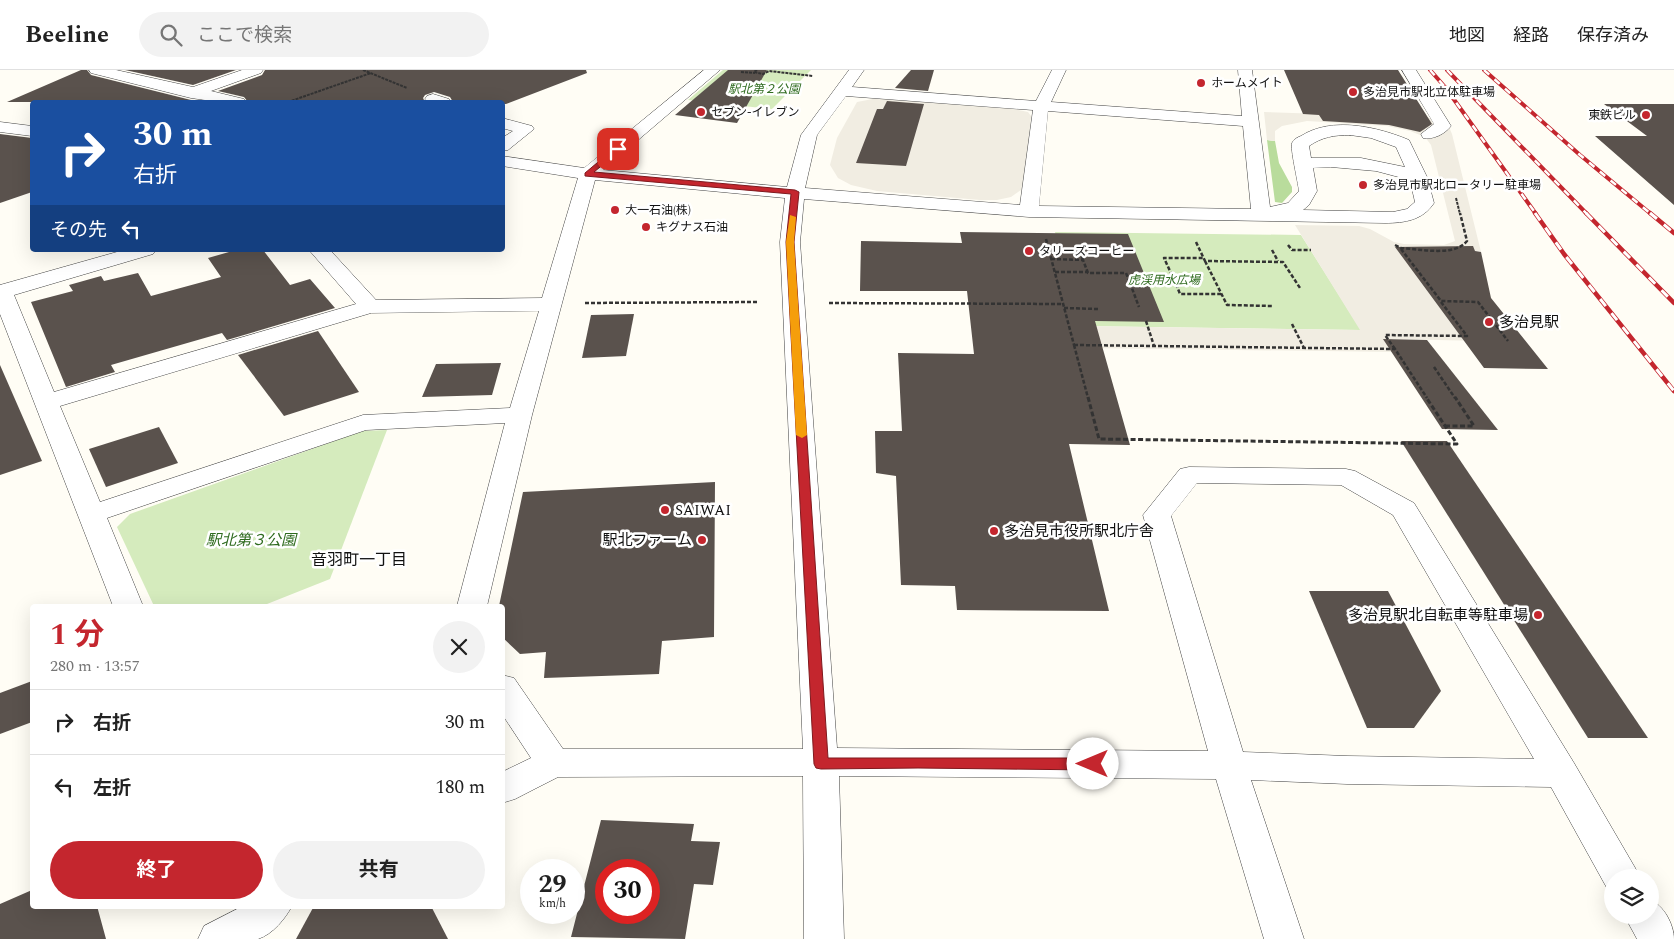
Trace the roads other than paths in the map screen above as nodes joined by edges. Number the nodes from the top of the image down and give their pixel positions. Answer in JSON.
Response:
{"nodes":[{"id":1,"x":96,"y":70,"type":"edge"},
{"id":2,"x":256,"y":70,"type":"edge"},
{"id":3,"x":713,"y":70,"type":"edge"},
{"id":4,"x":857,"y":70,"type":"edge"},
{"id":5,"x":1059,"y":70,"type":"edge"},
{"id":6,"x":1245,"y":70,"type":"edge"},
{"id":7,"x":1409,"y":70,"type":"edge"},
{"id":8,"x":841,"y":91,"type":"junction"},
{"id":9,"x":189,"y":92,"type":"junction"},
{"id":10,"x":165,"y":100,"type":"edge"},
{"id":11,"x":228,"y":100,"type":"edge"},
{"id":12,"x":1042,"y":106,"type":"junction"},
{"id":13,"x":1251,"y":122,"type":"junction"},
{"id":14,"x":505,"y":124,"type":"edge"},
{"id":15,"x":0,"y":126,"type":"edge"},
{"id":16,"x":30,"y":131,"type":"edge"},
{"id":17,"x":1429,"y":134,"type":"dead end"},
{"id":18,"x":505,"y":144,"type":"edge"},
{"id":19,"x":505,"y":161,"type":"edge"},
{"id":20,"x":1302,"y":164,"type":"junction"},
{"id":21,"x":588,"y":174,"type":"junction"},
{"id":22,"x":1418,"y":177,"type":"junction"},
{"id":23,"x":1308,"y":191,"type":"junction"},
{"id":24,"x":795,"y":192,"type":"junction"},
{"id":25,"x":1029,"y":211,"type":"junction"},
{"id":26,"x":1261,"y":214,"type":"junction"},
{"id":27,"x":1370,"y":217,"type":"junction"},
{"id":28,"x":139,"y":252,"type":"edge"},
{"id":29,"x":321,"y":252,"type":"edge"},
{"id":30,"x":1,"y":292,"type":"edge"},
{"id":31,"x":550,"y":304,"type":"junction"},
{"id":32,"x":370,"y":307,"type":"junction"},
{"id":33,"x":48,"y":402,"type":"junction"},
{"id":34,"x":520,"y":415,"type":"junction"},
{"id":35,"x":92,"y":514,"type":"junction"},
{"id":36,"x":127,"y":604,"type":"edge"},
{"id":37,"x":473,"y":604,"type":"edge"},
{"id":38,"x":505,"y":692,"type":"edge"},
{"id":39,"x":553,"y":764,"type":"junction"},
{"id":40,"x":821,"y":764,"type":"junction"},
{"id":41,"x":1229,"y":765,"type":"junction"},
{"id":42,"x":1561,"y":773,"type":"junction"},
{"id":43,"x":505,"y":788,"type":"edge"},
{"id":44,"x":1617,"y":869,"type":"edge"},
{"id":45,"x":259,"y":918,"type":"edge"},
{"id":46,"x":1649,"y":924,"type":"edge"},
{"id":47,"x":218,"y":939,"type":"edge"},
{"id":48,"x":824,"y":939,"type":"edge"},
{"id":49,"x":1284,"y":939,"type":"edge"},
{"id":50,"x":1658,"y":939,"type":"edge"}],
"edges":[{"from":1,"to":9,"type":"street"},
{"from":2,"to":9,"type":"street"},
{"from":3,"to":21,"type":"street"},
{"from":4,"to":8,"type":"street"},
{"from":5,"to":12,"type":"street"},
{"from":6,"to":13,"type":"street"},
{"from":7,"to":17,"type":"street"},
{"from":8,"to":12,"type":"street"},
{"from":8,"to":24,"type":"street"},
{"from":9,"to":10,"type":"street"},
{"from":9,"to":11,"type":"street"},
{"from":12,"to":13,"type":"street"},
{"from":12,"to":25,"type":"street"},
{"from":13,"to":26,"type":"street"},
{"from":14,"to":18,"type":"street"},
{"from":15,"to":16,"type":"street"},
{"from":19,"to":21,"type":"street"},
{"from":20,"to":22,"type":"street"},
{"from":20,"to":22,"type":"street"},
{"from":20,"to":23,"type":"street"},
{"from":21,"to":24,"type":"street"},
{"from":21,"to":31,"type":"street"},
{"from":22,"to":27,"type":"street"},
{"from":23,"to":26,"type":"street"},
{"from":23,"to":27,"type":"street"},
{"from":24,"to":25,"type":"street"},
{"from":24,"to":40,"type":"street"},
{"from":25,"to":26,"type":"street"},
{"from":26,"to":27,"type":"street"},
{"from":28,"to":30,"type":"street"},
{"from":29,"to":32,"type":"street"},
{"from":30,"to":33,"type":"street"},
{"from":31,"to":32,"type":"street"},
{"from":31,"to":34,"type":"street"},
{"from":32,"to":33,"type":"street"},
{"from":33,"to":35,"type":"street"},
{"from":34,"to":35,"type":"street"},
{"from":34,"to":37,"type":"street"},
{"from":35,"to":36,"type":"street"},
{"from":38,"to":39,"type":"street"},
{"from":39,"to":40,"type":"street"},
{"from":39,"to":43,"type":"street"},
{"from":40,"to":41,"type":"street"},
{"from":40,"to":48,"type":"street"},
{"from":41,"to":42,"type":"street"},
{"from":41,"to":42,"type":"street"},
{"from":41,"to":49,"type":"street"},
{"from":42,"to":44,"type":"street"},
{"from":45,"to":47,"type":"street"},
{"from":46,"to":50,"type":"street"}]}
